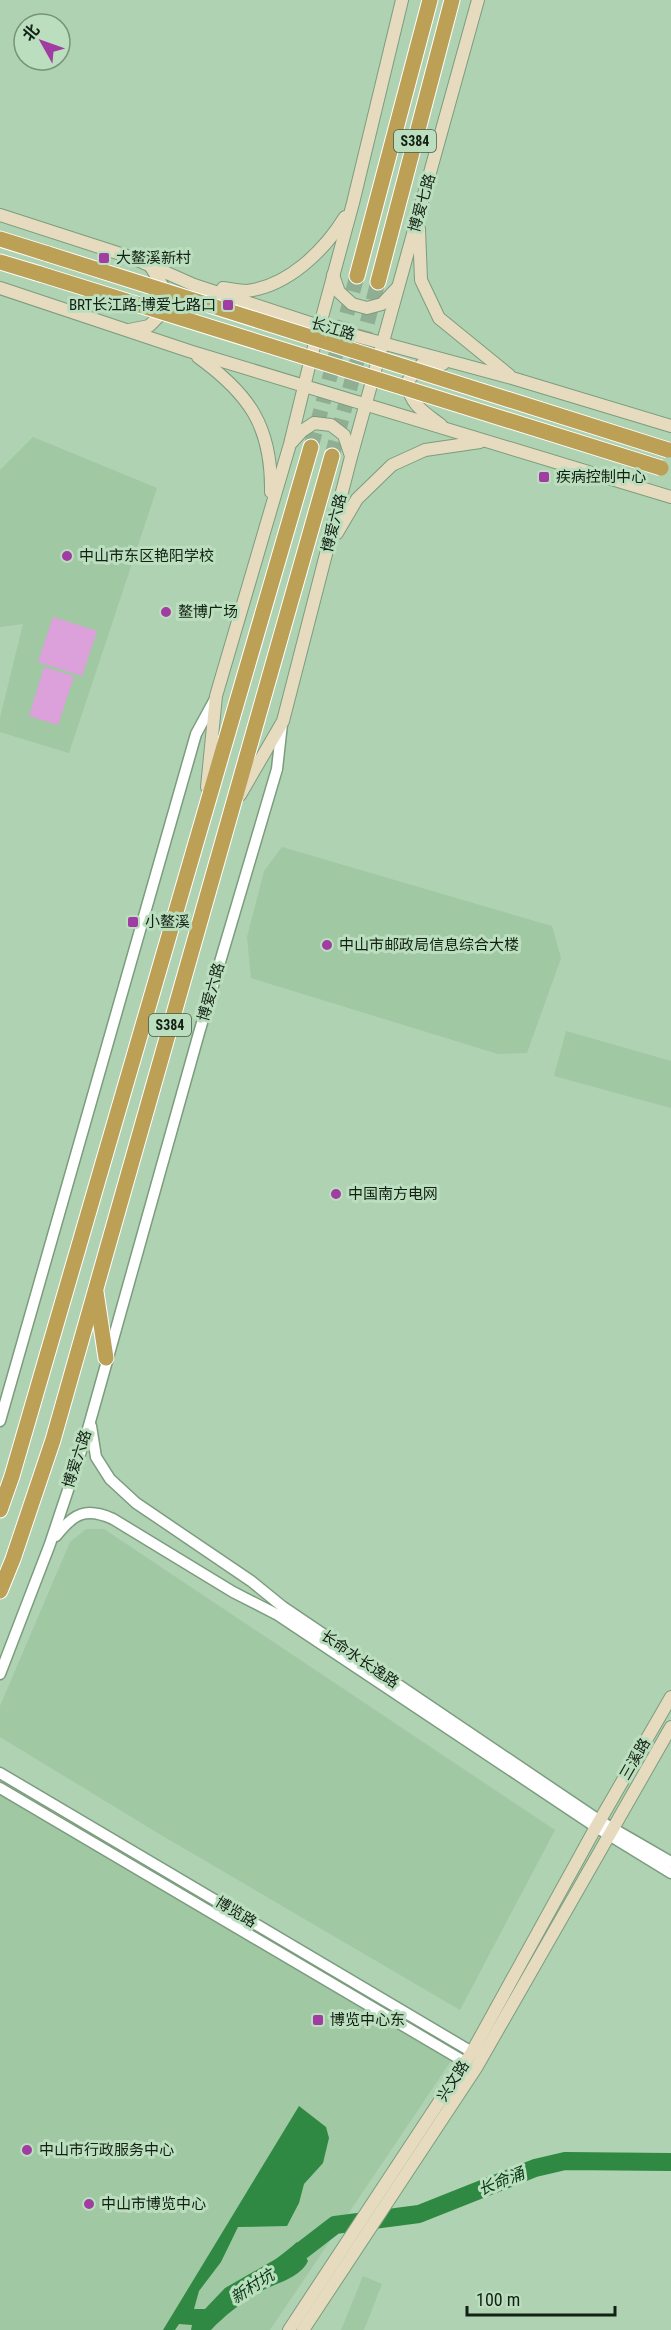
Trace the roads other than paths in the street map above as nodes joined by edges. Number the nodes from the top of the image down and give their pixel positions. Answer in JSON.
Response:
{"nodes":[{"id":1,"x":402,"y":0,"type":"edge"},
{"id":2,"x":430,"y":0,"type":"edge"},
{"id":3,"x":452,"y":0,"type":"edge"},
{"id":4,"x":478,"y":0,"type":"edge"},
{"id":5,"x":353,"y":203,"type":"junction"},
{"id":6,"x":0,"y":215,"type":"edge"},
{"id":7,"x":418,"y":216,"type":"junction"},
{"id":8,"x":0,"y":239,"type":"edge"},
{"id":9,"x":0,"y":262,"type":"edge"},
{"id":10,"x":151,"y":266,"type":"junction"},
{"id":11,"x":333,"y":274,"type":"junction"},
{"id":12,"x":357,"y":276,"type":"tunnel mouth"},
{"id":13,"x":378,"y":282,"type":"tunnel mouth"},
{"id":14,"x":194,"y":285,"type":"junction"},
{"id":15,"x":399,"y":286,"type":"junction"},
{"id":16,"x":0,"y":288,"type":"edge"},
{"id":17,"x":319,"y":326,"type":"junction"},
{"id":18,"x":128,"y":330,"type":"junction"},
{"id":19,"x":383,"y":344,"type":"junction"},
{"id":20,"x":189,"y":351,"type":"junction"},
{"id":21,"x":471,"y":367,"type":"junction"},
{"id":22,"x":375,"y":372,"type":"joint"},
{"id":23,"x":512,"y":378,"type":"junction"},
{"id":24,"x":304,"y":386,"type":"junction"},
{"id":25,"x":366,"y":405,"type":"junction"},
{"id":26,"x":671,"y":426,"type":"edge"},
{"id":27,"x":446,"y":429,"type":"junction"},
{"id":28,"x":485,"y":441,"type":"junction"},
{"id":29,"x":290,"y":444,"type":"junction"},
{"id":30,"x":311,"y":447,"type":"tunnel mouth"},
{"id":31,"x":670,"y":451,"type":"edge"},
{"id":32,"x":332,"y":456,"type":"tunnel mouth"},
{"id":33,"x":351,"y":457,"type":"junction"},
{"id":34,"x":666,"y":470,"type":"edge"},
{"id":35,"x":671,"y":497,"type":"edge"},
{"id":36,"x":271,"y":509,"type":"junction"},
{"id":37,"x":328,"y":547,"type":"junction"},
{"id":38,"x":216,"y":696,"type":"junction"},
{"id":39,"x":282,"y":721,"type":"junction"},
{"id":40,"x":205,"y":812,"type":"junction"},
{"id":41,"x":230,"y":812,"type":"junction"},
{"id":42,"x":95,"y":1287,"type":"junction"},
{"id":43,"x":106,"y":1358,"type":"junction"},
{"id":44,"x":90,"y":1420,"type":"junction"},
{"id":45,"x":0,"y":1421,"type":"edge"},
{"id":46,"x":0,"y":1510,"type":"edge"},
{"id":47,"x":50,"y":1544,"type":"junction"},
{"id":48,"x":0,"y":1591,"type":"edge"},
{"id":49,"x":0,"y":1674,"type":"edge"},
{"id":50,"x":671,"y":1697,"type":"edge"},
{"id":51,"x":671,"y":1727,"type":"edge"},
{"id":52,"x":0,"y":1773,"type":"edge"},
{"id":53,"x":0,"y":1788,"type":"edge"},
{"id":54,"x":598,"y":1824,"type":"junction"},
{"id":55,"x":610,"y":1831,"type":"junction"},
{"id":56,"x":671,"y":1862,"type":"edge"},
{"id":57,"x":671,"y":1873,"type":"edge"},
{"id":58,"x":474,"y":2060,"type":"junction"},
{"id":59,"x":289,"y":2330,"type":"edge"},
{"id":60,"x":303,"y":2330,"type":"edge"}],
"edges":[{"from":1,"to":5,"type":"main road"},
{"from":2,"to":12,"type":"highway","number":"S384"},
{"from":3,"to":13,"type":"highway","name":"博爱七路","number":"S384"},
{"from":4,"to":7,"type":"main road","name":"博爱七路"},
{"from":5,"to":11,"type":"main road"},
{"from":5,"to":14,"type":"main road"},
{"from":6,"to":10,"type":"main road","name":"长江路"},
{"from":7,"to":15,"type":"main road","name":"博爱七路"},
{"from":7,"to":23,"type":"main road"},
{"from":8,"to":31,"type":"highway","name":"长江路","bridge":true},
{"from":9,"to":34,"type":"highway","bridge":true},
{"from":10,"to":14,"type":"main road","name":"长江路"},
{"from":10,"to":18,"type":"main road"},
{"from":11,"to":15,"type":"main road"},
{"from":11,"to":17,"type":"main road"},
{"from":14,"to":17,"type":"main road","name":"长江路"},
{"from":15,"to":19,"type":"main road","name":"博爱七路"},
{"from":16,"to":18,"type":"main road"},
{"from":17,"to":19,"type":"main road","name":"长江路"},
{"from":17,"to":24,"type":"main road"},
{"from":18,"to":20,"type":"main road"},
{"from":19,"to":21,"type":"main road","name":"长江路"},
{"from":19,"to":22,"type":"main road","name":"博爱七路"},
{"from":20,"to":24,"type":"main road"},
{"from":20,"to":36,"type":"main road"},
{"from":21,"to":23,"type":"main road","name":"长江路"},
{"from":21,"to":27,"type":"main road"},
{"from":22,"to":25,"type":"main road","name":"博爱六路"},
{"from":23,"to":26,"type":"main road","name":"长江路"},
{"from":24,"to":25,"type":"main road"},
{"from":24,"to":29,"type":"main road"},
{"from":25,"to":27,"type":"main road"},
{"from":25,"to":33,"type":"main road","name":"博爱六路"},
{"from":27,"to":28,"type":"main road"},
{"from":28,"to":35,"type":"main road"},
{"from":28,"to":37,"type":"main road"},
{"from":29,"to":33,"type":"main road"},
{"from":29,"to":36,"type":"main road"},
{"from":30,"to":40,"type":"highway","number":"S384"},
{"from":32,"to":41,"type":"highway","name":"博爱六路","number":"S384"},
{"from":33,"to":37,"type":"main road","name":"博爱六路"},
{"from":36,"to":38,"type":"main road"},
{"from":37,"to":39,"type":"main road","name":"博爱六路"},
{"from":38,"to":40,"type":"main road"},
{"from":38,"to":45,"type":"street"},
{"from":39,"to":41,"type":"main road"},
{"from":39,"to":43,"type":"street","name":"博爱六路"},
{"from":40,"to":46,"type":"highway","number":"S384"},
{"from":41,"to":42,"type":"highway","name":"博爱六路","number":"S384"},
{"from":42,"to":43,"type":"highway"},
{"from":42,"to":48,"type":"highway","name":"博爱六路","number":"S384"},
{"from":43,"to":44,"type":"street","name":"博爱六路"},
{"from":44,"to":47,"type":"street","name":"博爱六路"},
{"from":44,"to":54,"type":"street","name":"长命水长逸路"},
{"from":47,"to":49,"type":"street","name":"博爱六路"},
{"from":47,"to":54,"type":"street","name":"长命水长逸路"},
{"from":50,"to":54,"type":"main road","name":"三溪路"},
{"from":51,"to":55,"type":"main road","name":"三溪路"},
{"from":52,"to":58,"type":"street","name":"博览路"},
{"from":53,"to":58,"type":"street","name":"博览路"},
{"from":54,"to":55,"type":"street","name":"长命水长逸路"},
{"from":54,"to":58,"type":"main road","name":"兴文路"},
{"from":55,"to":56,"type":"street","name":"长命水长逸路"},
{"from":55,"to":57,"type":"street","name":"长命水长逸路"},
{"from":55,"to":58,"type":"main road","name":"兴文路"},
{"from":58,"to":59,"type":"main road","name":"兴文路"},
{"from":58,"to":60,"type":"main road","name":"兴文路"}]}
